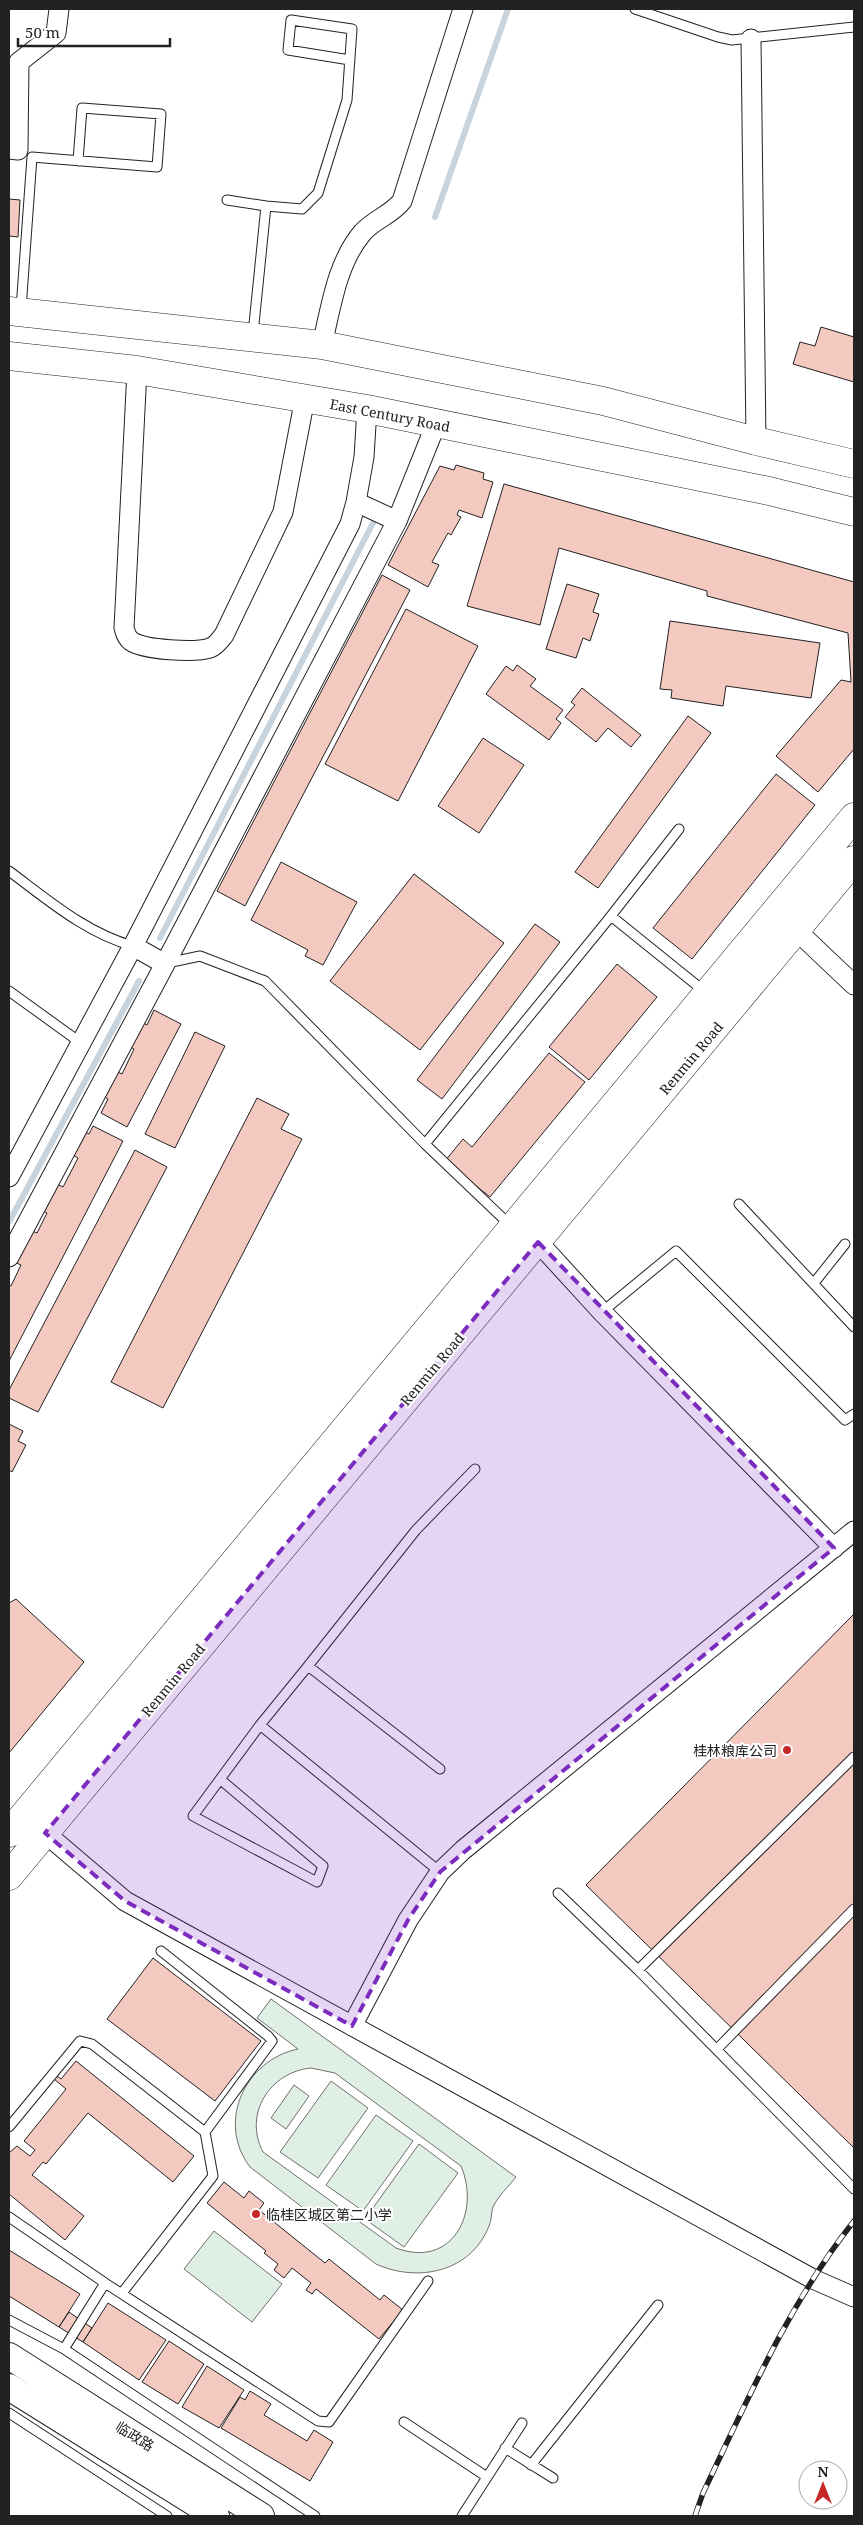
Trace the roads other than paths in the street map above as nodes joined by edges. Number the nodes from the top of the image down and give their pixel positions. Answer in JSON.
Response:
{"nodes":[{"id":1,"x":60,"y":9,"type":"edge"},
{"id":2,"x":463,"y":9,"type":"edge"},
{"id":3,"x":635,"y":9,"type":"edge"},
{"id":4,"x":854,"y":27,"type":"edge"},
{"id":5,"x":751,"y":39,"type":"junction"},
{"id":6,"x":350,"y":60,"type":"junction"},
{"id":7,"x":14,"y":62,"type":"edge"},
{"id":8,"x":9,"y":149,"type":"edge"},
{"id":9,"x":78,"y":160,"type":"junction"},
{"id":10,"x":227,"y":200,"type":"dead end"},
{"id":11,"x":266,"y":206,"type":"junction"},
{"id":12,"x":15,"y":312,"type":"edge"},
{"id":13,"x":252,"y":337,"type":"junction"},
{"id":14,"x":322,"y":344,"type":"junction"},
{"id":15,"x":9,"y":356,"type":"edge"},
{"id":16,"x":137,"y":370,"type":"junction"},
{"id":17,"x":305,"y":398,"type":"junction"},
{"id":18,"x":367,"y":409,"type":"junction"},
{"id":19,"x":436,"y":424,"type":"junction"},
{"id":20,"x":756,"y":441,"type":"junction"},
{"id":21,"x":854,"y":464,"type":"edge"},
{"id":22,"x":356,"y":502,"type":"junction"},
{"id":23,"x":854,"y":512,"type":"edge"},
{"id":24,"x":397,"y":520,"type":"junction"},
{"id":25,"x":853,"y":818,"type":"edge"},
{"id":26,"x":679,"y":829,"type":"dead end"},
{"id":27,"x":854,"y":860,"type":"edge"},
{"id":28,"x":9,"y":871,"type":"edge"},
{"id":29,"x":611,"y":916,"type":"junction"},
{"id":30,"x":796,"y":930,"type":"junction"},
{"id":31,"x":133,"y":946,"type":"junction"},
{"id":32,"x":166,"y":964,"type":"junction"},
{"id":33,"x":854,"y":985,"type":"edge"},
{"id":34,"x":9,"y":991,"type":"edge"},
{"id":35,"x":708,"y":994,"type":"junction"},
{"id":36,"x":81,"y":1043,"type":"junction"},
{"id":37,"x":424,"y":1144,"type":"junction"},
{"id":38,"x":15,"y":1149,"type":"edge"},
{"id":39,"x":9,"y":1177,"type":"edge"},
{"id":40,"x":739,"y":1204,"type":"dead end"},
{"id":41,"x":512,"y":1227,"type":"junction"},
{"id":42,"x":538,"y":1242,"type":"junction"},
{"id":43,"x":845,"y":1244,"type":"dead end"},
{"id":44,"x":9,"y":1257,"type":"edge"},
{"id":45,"x":814,"y":1283,"type":"junction"},
{"id":46,"x":602,"y":1312,"type":"junction"},
{"id":47,"x":854,"y":1327,"type":"edge"},
{"id":48,"x":854,"y":1414,"type":"edge"},
{"id":49,"x":475,"y":1469,"type":"dead end"},
{"id":50,"x":854,"y":1531,"type":"edge"},
{"id":51,"x":834,"y":1548,"type":"junction"},
{"id":52,"x":308,"y":1666,"type":"junction"},
{"id":53,"x":260,"y":1725,"type":"junction"},
{"id":54,"x":854,"y":1757,"type":"edge"},
{"id":55,"x":440,"y":1769,"type":"dead end"},
{"id":56,"x":221,"y":1780,"type":"junction"},
{"id":57,"x":9,"y":1832,"type":"edge"},
{"id":58,"x":45,"y":1833,"type":"junction"},
{"id":59,"x":440,"y":1872,"type":"junction"},
{"id":60,"x":9,"y":1876,"type":"edge"},
{"id":61,"x":558,"y":1893,"type":"dead end"},
{"id":62,"x":854,"y":1909,"type":"edge"},
{"id":63,"x":161,"y":1951,"type":"dead end"},
{"id":64,"x":638,"y":1970,"type":"junction"},
{"id":65,"x":352,"y":2026,"type":"junction"},
{"id":66,"x":717,"y":2050,"type":"junction"},
{"id":67,"x":9,"y":2127,"type":"edge"},
{"id":68,"x":205,"y":2132,"type":"junction"},
{"id":69,"x":854,"y":2189,"type":"edge"},
{"id":70,"x":9,"y":2217,"type":"edge"},
{"id":71,"x":428,"y":2281,"type":"dead end"},
{"id":72,"x":105,"y":2283,"type":"junction"},
{"id":73,"x":122,"y":2294,"type":"junction"},
{"id":74,"x":854,"y":2298,"type":"edge"},
{"id":75,"x":658,"y":2305,"type":"dead end"},
{"id":76,"x":9,"y":2320,"type":"edge"},
{"id":77,"x":64,"y":2349,"type":"junction"},
{"id":78,"x":9,"y":2356,"type":"edge"},
{"id":79,"x":9,"y":2387,"type":"edge"},
{"id":80,"x":9,"y":2413,"type":"edge"},
{"id":81,"x":404,"y":2422,"type":"dead end"},
{"id":82,"x":522,"y":2423,"type":"dead end"},
{"id":83,"x":506,"y":2448,"type":"junction"},
{"id":84,"x":532,"y":2465,"type":"junction"},
{"id":85,"x":487,"y":2476,"type":"junction"},
{"id":86,"x":553,"y":2478,"type":"dead end"},
{"id":87,"x":167,"y":2516,"type":"edge"},
{"id":88,"x":216,"y":2516,"type":"edge"},
{"id":89,"x":261,"y":2516,"type":"edge"},
{"id":90,"x":315,"y":2516,"type":"edge"},
{"id":91,"x":462,"y":2516,"type":"edge"}],
"edges":[{"from":1,"to":7,"type":"street"},
{"from":2,"to":14,"type":"street"},
{"from":3,"to":5,"type":"lane"},
{"from":4,"to":5,"type":"lane"},
{"from":5,"to":20,"type":"street"},
{"from":6,"to":6,"type":"lane"},
{"from":6,"to":11,"type":"lane"},
{"from":7,"to":8,"type":"street"},
{"from":9,"to":9,"type":"lane"},
{"from":9,"to":12,"type":"lane"},
{"from":10,"to":11,"type":"lane"},
{"from":11,"to":13,"type":"lane"},
{"from":12,"to":13,"type":"main road"},
{"from":13,"to":14,"type":"main road"},
{"from":14,"to":20,"type":"main road"},
{"from":15,"to":16,"type":"main road","name":"East Century Road"},
{"from":16,"to":17,"type":"main road","name":"East Century Road"},
{"from":16,"to":17,"type":"street"},
{"from":17,"to":18,"type":"main road","name":"East Century Road"},
{"from":18,"to":19,"type":"main road","name":"East Century Road"},
{"from":18,"to":22,"type":"street"},
{"from":19,"to":23,"type":"main road","name":"East Century Road"},
{"from":19,"to":24,"type":"street"},
{"from":20,"to":21,"type":"main road"},
{"from":22,"to":24,"type":"street"},
{"from":22,"to":31,"type":"street"},
{"from":24,"to":32,"type":"street"},
{"from":25,"to":35,"type":"main road","name":"Renmin Road"},
{"from":26,"to":29,"type":"lane"},
{"from":27,"to":30,"type":"main road","name":"Renmin Road"},
{"from":28,"to":31,"type":"lane"},
{"from":29,"to":35,"type":"lane"},
{"from":29,"to":37,"type":"lane"},
{"from":30,"to":33,"type":"street"},
{"from":30,"to":42,"type":"main road","name":"Renmin Road"},
{"from":31,"to":32,"type":"street"},
{"from":31,"to":36,"type":"street"},
{"from":32,"to":37,"type":"lane"},
{"from":32,"to":44,"type":"street"},
{"from":34,"to":36,"type":"lane"},
{"from":35,"to":41,"type":"main road","name":"Renmin Road"},
{"from":36,"to":38,"type":"street"},
{"from":37,"to":41,"type":"lane"},
{"from":38,"to":39,"type":"street"},
{"from":40,"to":45,"type":"lane"},
{"from":41,"to":57,"type":"main road","name":"Renmin Road"},
{"from":42,"to":46,"type":"street"},
{"from":42,"to":58,"type":"main road","name":"Renmin Road"},
{"from":43,"to":45,"type":"lane"},
{"from":45,"to":47,"type":"lane"},
{"from":46,"to":48,"type":"lane"},
{"from":46,"to":51,"type":"street"},
{"from":49,"to":52,"type":"lane"},
{"from":50,"to":51,"type":"street"},
{"from":51,"to":59,"type":"street"},
{"from":52,"to":53,"type":"lane"},
{"from":52,"to":55,"type":"lane"},
{"from":53,"to":56,"type":"lane"},
{"from":53,"to":59,"type":"lane"},
{"from":54,"to":64,"type":"lane"},
{"from":56,"to":56,"type":"lane"},
{"from":58,"to":60,"type":"main road","name":"Renmin Road"},
{"from":58,"to":65,"type":"street"},
{"from":59,"to":65,"type":"street"},
{"from":61,"to":64,"type":"lane"},
{"from":62,"to":66,"type":"lane"},
{"from":63,"to":68,"type":"lane"},
{"from":64,"to":66,"type":"lane"},
{"from":65,"to":74,"type":"street"},
{"from":66,"to":69,"type":"lane"},
{"from":67,"to":68,"type":"lane"},
{"from":68,"to":73,"type":"lane"},
{"from":70,"to":72,"type":"lane"},
{"from":71,"to":73,"type":"lane"},
{"from":72,"to":73,"type":"lane"},
{"from":72,"to":77,"type":"lane"},
{"from":75,"to":84,"type":"lane"},
{"from":76,"to":77,"type":"lane"},
{"from":77,"to":90,"type":"lane"},
{"from":78,"to":89,"type":"main road","name":"临政路"},
{"from":79,"to":88,"type":"main road","name":"临政路"},
{"from":80,"to":87,"type":"lane"},
{"from":81,"to":85,"type":"lane"},
{"from":82,"to":83,"type":"lane"},
{"from":83,"to":84,"type":"lane"},
{"from":83,"to":85,"type":"lane"},
{"from":84,"to":86,"type":"lane"},
{"from":85,"to":91,"type":"lane"}]}
